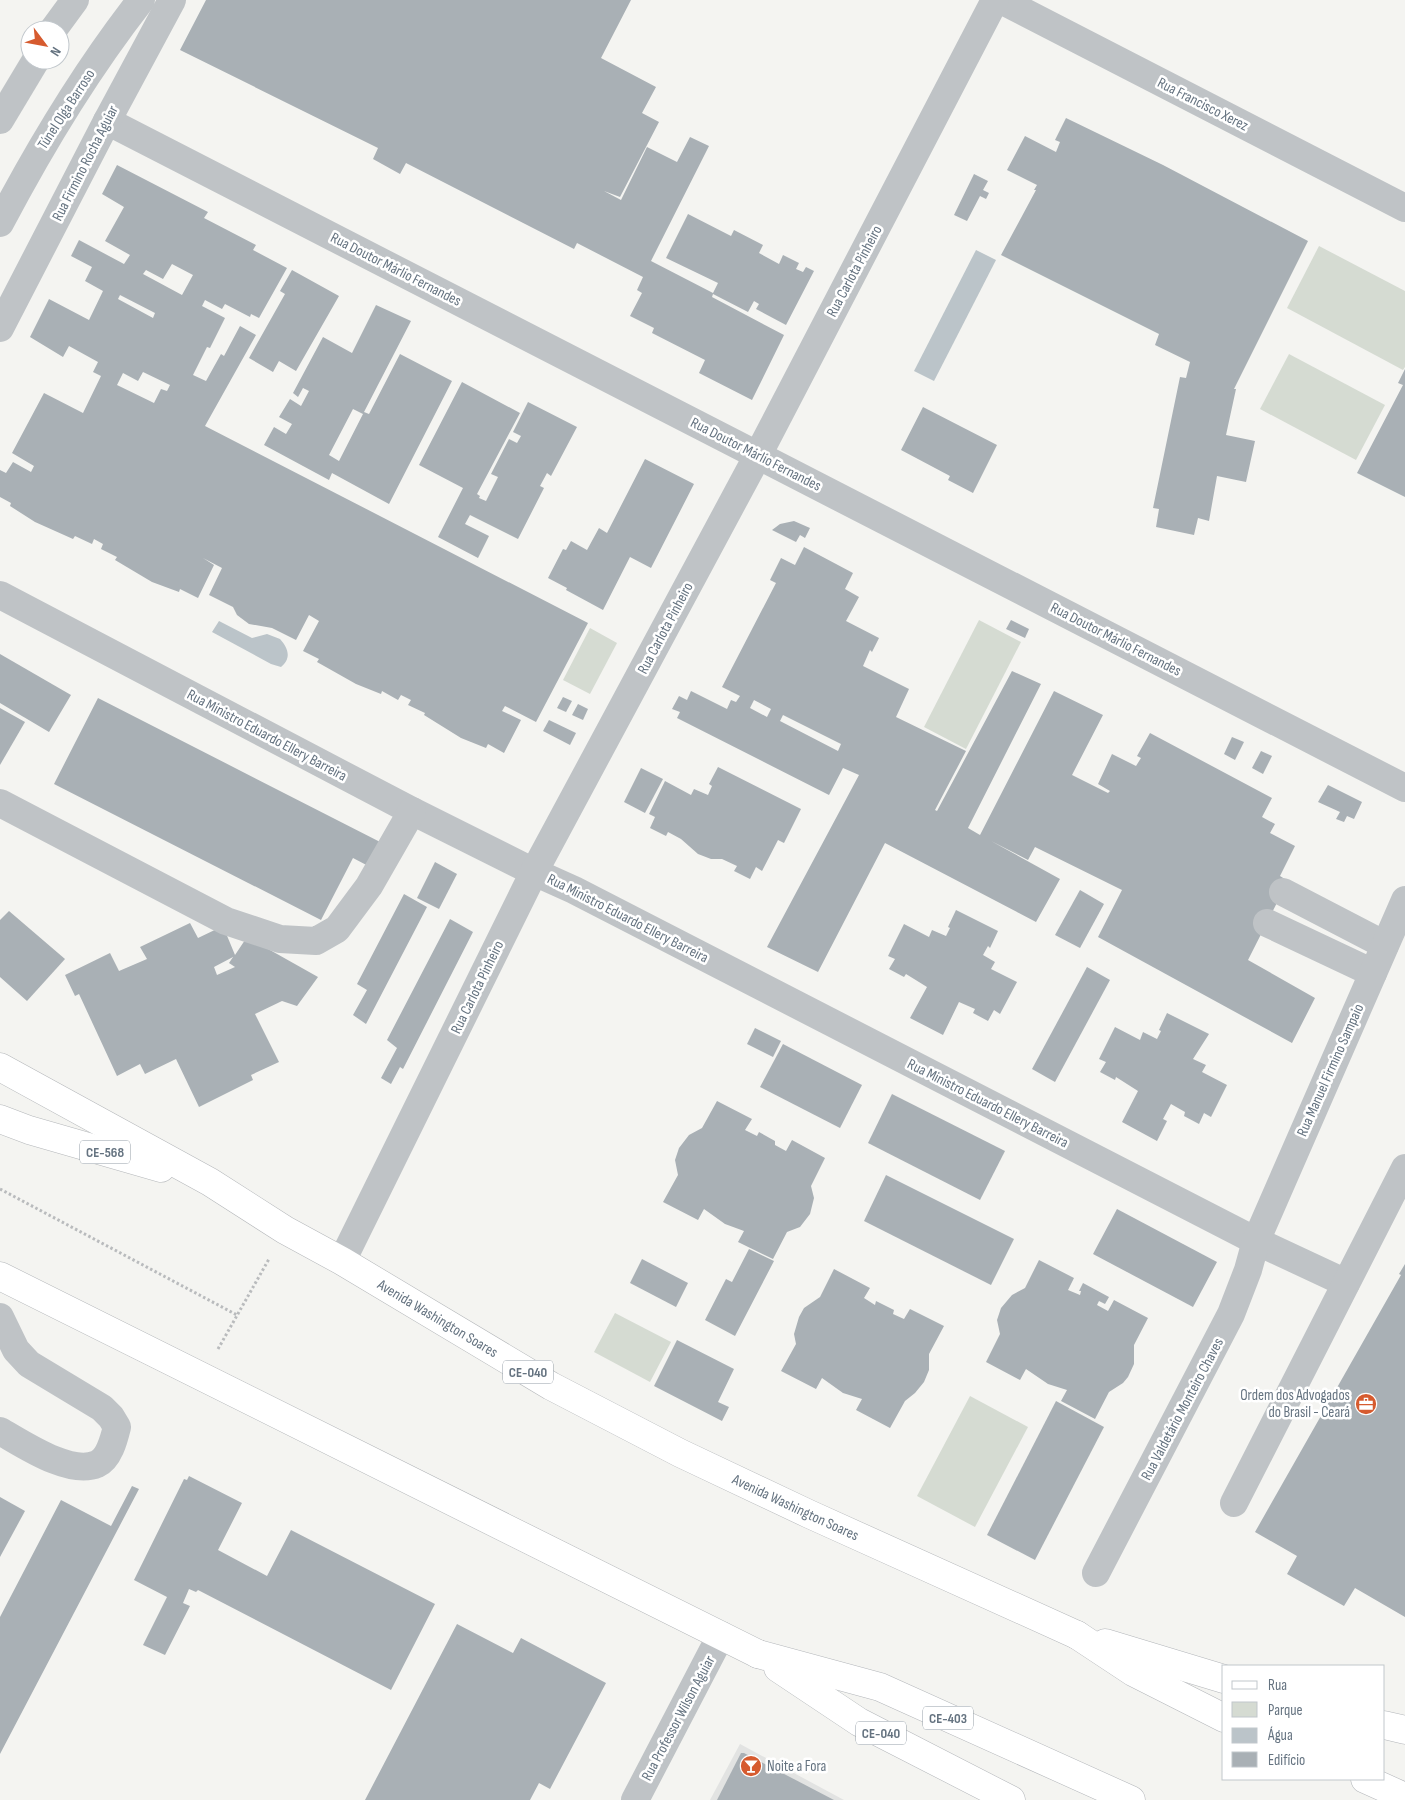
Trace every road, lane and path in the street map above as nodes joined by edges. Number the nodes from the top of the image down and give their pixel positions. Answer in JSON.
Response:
{"nodes":[{"id":1,"x":75,"y":0,"type":"edge"},
{"id":2,"x":141,"y":0,"type":"edge"},
{"id":3,"x":172,"y":0,"type":"edge"},
{"id":4,"x":995,"y":0,"type":"edge"},
{"id":5,"x":1001,"y":0,"type":"edge"},
{"id":6,"x":60,"y":20,"type":"edge"},
{"id":7,"x":30,"y":70,"type":"edge"},
{"id":8,"x":0,"y":120,"type":"edge"},
{"id":9,"x":107,"y":121,"type":"junction"},
{"id":10,"x":1405,"y":208,"type":"edge"},
{"id":11,"x":0,"y":223,"type":"edge"},
{"id":12,"x":0,"y":328,"type":"edge"},
{"id":13,"x":758,"y":455,"type":"junction"},
{"id":14,"x":0,"y":596,"type":"edge"},
{"id":15,"x":1405,"y":788,"type":"edge"},
{"id":16,"x":0,"y":803,"type":"edge"},
{"id":17,"x":412,"y":811,"type":"junction"},
{"id":18,"x":534,"y":872,"type":"junction"},
{"id":19,"x":1282,"y":892,"type":"dead end"},
{"id":20,"x":1405,"y":900,"type":"edge"},
{"id":21,"x":1267,"y":923,"type":"dead end"},
{"id":22,"x":1385,"y":945,"type":"junction"},
{"id":23,"x":1372,"y":973,"type":"junction"},
{"id":24,"x":0,"y":1067,"type":"edge"},
{"id":25,"x":0,"y":1119,"type":"edge"},
{"id":26,"x":1405,"y":1168,"type":"edge"},
{"id":27,"x":210,"y":1182,"type":"junction"},
{"id":28,"x":0,"y":1189,"type":"edge"},
{"id":29,"x":285,"y":1230,"type":"junction"},
{"id":30,"x":1256,"y":1241,"type":"junction"},
{"id":31,"x":342,"y":1261,"type":"junction"},
{"id":32,"x":0,"y":1276,"type":"edge"},
{"id":33,"x":1346,"y":1283,"type":"junction"},
{"id":34,"x":237,"y":1315,"type":"junction"},
{"id":35,"x":0,"y":1317,"type":"edge"},
{"id":36,"x":202,"y":1378,"type":"junction"},
{"id":37,"x":0,"y":1431,"type":"edge"},
{"id":38,"x":1234,"y":1503,"type":"dead end"},
{"id":39,"x":1096,"y":1573,"type":"dead end"},
{"id":40,"x":721,"y":1635,"type":"junction"},
{"id":41,"x":1077,"y":1635,"type":"junction"},
{"id":42,"x":758,"y":1654,"type":"junction"},
{"id":43,"x":1222,"y":1678,"type":"edge"},
{"id":44,"x":1222,"y":1717,"type":"edge"},
{"id":45,"x":1385,"y":1725,"type":"edge"},
{"id":46,"x":1405,"y":1730,"type":"edge"},
{"id":47,"x":1367,"y":1780,"type":"edge"},
{"id":48,"x":1405,"y":1797,"type":"edge"},
{"id":49,"x":635,"y":1800,"type":"edge"},
{"id":50,"x":1011,"y":1800,"type":"edge"},
{"id":51,"x":1131,"y":1800,"type":"edge"}],
"edges":[{"from":1,"to":6,"type":"street"},
{"from":2,"to":11,"type":"street","name":"Túnel Olga Barroso"},
{"from":3,"to":9,"type":"street","name":"Rua Firmino Rocha Aguiar"},
{"from":4,"to":13,"type":"street","name":"Rua Carlota Pinheiro"},
{"from":5,"to":10,"type":"street","name":"Rua Francisco Xerez"},
{"from":7,"to":8,"type":"street"},
{"from":9,"to":12,"type":"street","name":"Rua Firmino Rocha Aguiar"},
{"from":9,"to":13,"type":"street","name":"Rua Doutor Márlio Fernandes"},
{"from":13,"to":15,"type":"street","name":"Rua Doutor Márlio Fernandes"},
{"from":13,"to":18,"type":"street","name":"Rua Carlota Pinheiro"},
{"from":14,"to":17,"type":"street","name":"Rua Ministro Eduardo Ellery Barreira"},
{"from":16,"to":17,"type":"street"},
{"from":17,"to":18,"type":"street","name":"Rua Ministro Eduardo Ellery Barreira"},
{"from":18,"to":30,"type":"street","name":"Rua Ministro Eduardo Ellery Barreira"},
{"from":18,"to":31,"type":"street","name":"Rua Carlota Pinheiro"},
{"from":19,"to":22,"type":"street"},
{"from":20,"to":22,"type":"street","name":"Rua Manuel Firmino Sampaio"},
{"from":21,"to":23,"type":"street"},
{"from":22,"to":23,"type":"street","name":"Rua Manuel Firmino Sampaio"},
{"from":23,"to":30,"type":"street","name":"Rua Manuel Firmino Sampaio"},
{"from":24,"to":27,"type":"main road","name":"Avenida Washington Soares","number":"CE-040"},
{"from":25,"to":27,"type":"main road","number":"CE-568"},
{"from":26,"to":33,"type":"street"},
{"from":27,"to":29,"type":"main road","name":"Avenida Washington Soares","number":"CE-040"},
{"from":28,"to":34,"type":"path"},
{"from":29,"to":31,"type":"main road","name":"Avenida Washington Soares","number":"CE-040"},
{"from":29,"to":34,"type":"path"},
{"from":30,"to":33,"type":"street","name":"Rua Ministro Eduardo Ellery Barreira"},
{"from":30,"to":39,"type":"street","name":"Rua Valdetário Monteiro Chaves"},
{"from":31,"to":41,"type":"main road","name":"Avenida Washington Soares","number":"CE-040"},
{"from":32,"to":36,"type":"main road","number":"CE-040"},
{"from":33,"to":38,"type":"street"},
{"from":34,"to":36,"type":"path"},
{"from":35,"to":37,"type":"street"},
{"from":36,"to":40,"type":"main road","number":"CE-040"},
{"from":40,"to":42,"type":"main road","number":"CE-040"},
{"from":40,"to":49,"type":"street","name":"Rua Professor Wilson Aguiar"},
{"from":41,"to":43,"type":"main road","name":"Avenida Washington Soares"},
{"from":41,"to":44,"type":"main road","name":"Avenida Washington Soares","number":"CE-040"},
{"from":42,"to":50,"type":"main road","number":"CE-040"},
{"from":42,"to":51,"type":"main road","number":"CE-403"},
{"from":45,"to":46,"type":"main road"},
{"from":47,"to":48,"type":"main road"}]}
